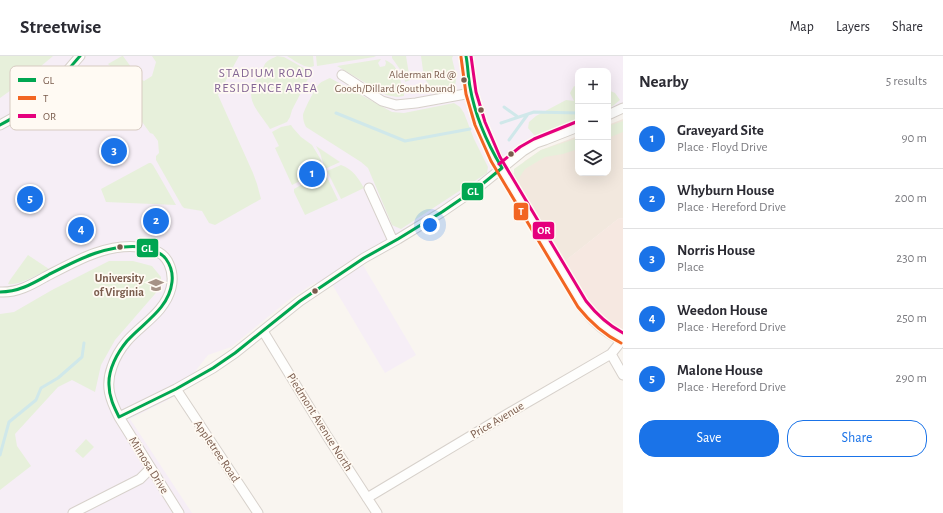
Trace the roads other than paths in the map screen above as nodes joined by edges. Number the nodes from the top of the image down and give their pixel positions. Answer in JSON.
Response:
{"nodes":[{"id":1,"x":80,"y":56,"type":"edge"},
{"id":2,"x":466,"y":56,"type":"edge"},
{"id":3,"x":71,"y":66,"type":"edge"},
{"id":4,"x":342,"y":75,"type":"dead end"},
{"id":5,"x":471,"y":93,"type":"junction"},
{"id":6,"x":623,"y":108,"type":"edge"},
{"id":7,"x":611,"y":114,"type":"edge"},
{"id":8,"x":10,"y":119,"type":"edge"},
{"id":9,"x":0,"y":125,"type":"edge"},
{"id":10,"x":575,"y":128,"type":"edge"},
{"id":11,"x":502,"y":168,"type":"junction"},
{"id":12,"x":369,"y":188,"type":"dead end"},
{"id":13,"x":393,"y":242,"type":"junction"},
{"id":14,"x":0,"y":292,"type":"edge"},
{"id":15,"x":263,"y":332,"type":"junction"},
{"id":16,"x":623,"y":339,"type":"edge"},
{"id":17,"x":611,"y":354,"type":"junction"},
{"id":18,"x":623,"y":375,"type":"edge"},
{"id":19,"x":176,"y":389,"type":"junction"},
{"id":20,"x":118,"y":417,"type":"junction"},
{"id":21,"x":152,"y":468,"type":"junction"},
{"id":22,"x":368,"y":498,"type":"junction"},
{"id":23,"x":73,"y":513,"type":"edge"},
{"id":24,"x":179,"y":513,"type":"edge"},
{"id":25,"x":258,"y":513,"type":"edge"},
{"id":26,"x":377,"y":513,"type":"edge"}],
"edges":[{"from":1,"to":3,"type":"street"},
{"from":2,"to":5,"type":"main road"},
{"from":4,"to":5,"type":"street"},
{"from":5,"to":11,"type":"main road"},
{"from":6,"to":7,"type":"street"},
{"from":8,"to":9,"type":"street"},
{"from":10,"to":11,"type":"street"},
{"from":11,"to":13,"type":"street"},
{"from":11,"to":16,"type":"main road"},
{"from":12,"to":13,"type":"street"},
{"from":13,"to":15,"type":"street"},
{"from":14,"to":20,"type":"street","name":"Mimosa Drive"},
{"from":15,"to":19,"type":"street"},
{"from":15,"to":22,"type":"street","name":"Piedmont Avenue North"},
{"from":16,"to":17,"type":"street","name":"Price Avenue"},
{"from":17,"to":18,"type":"street"},
{"from":17,"to":22,"type":"street","name":"Price Avenue"},
{"from":19,"to":20,"type":"street"},
{"from":19,"to":25,"type":"street","name":"Appletree Road"},
{"from":20,"to":21,"type":"street","name":"Mimosa Drive"},
{"from":21,"to":23,"type":"street"},
{"from":21,"to":24,"type":"street","name":"Mimosa Drive"},
{"from":22,"to":26,"type":"street","name":"Piedmont Avenue North"}]}
